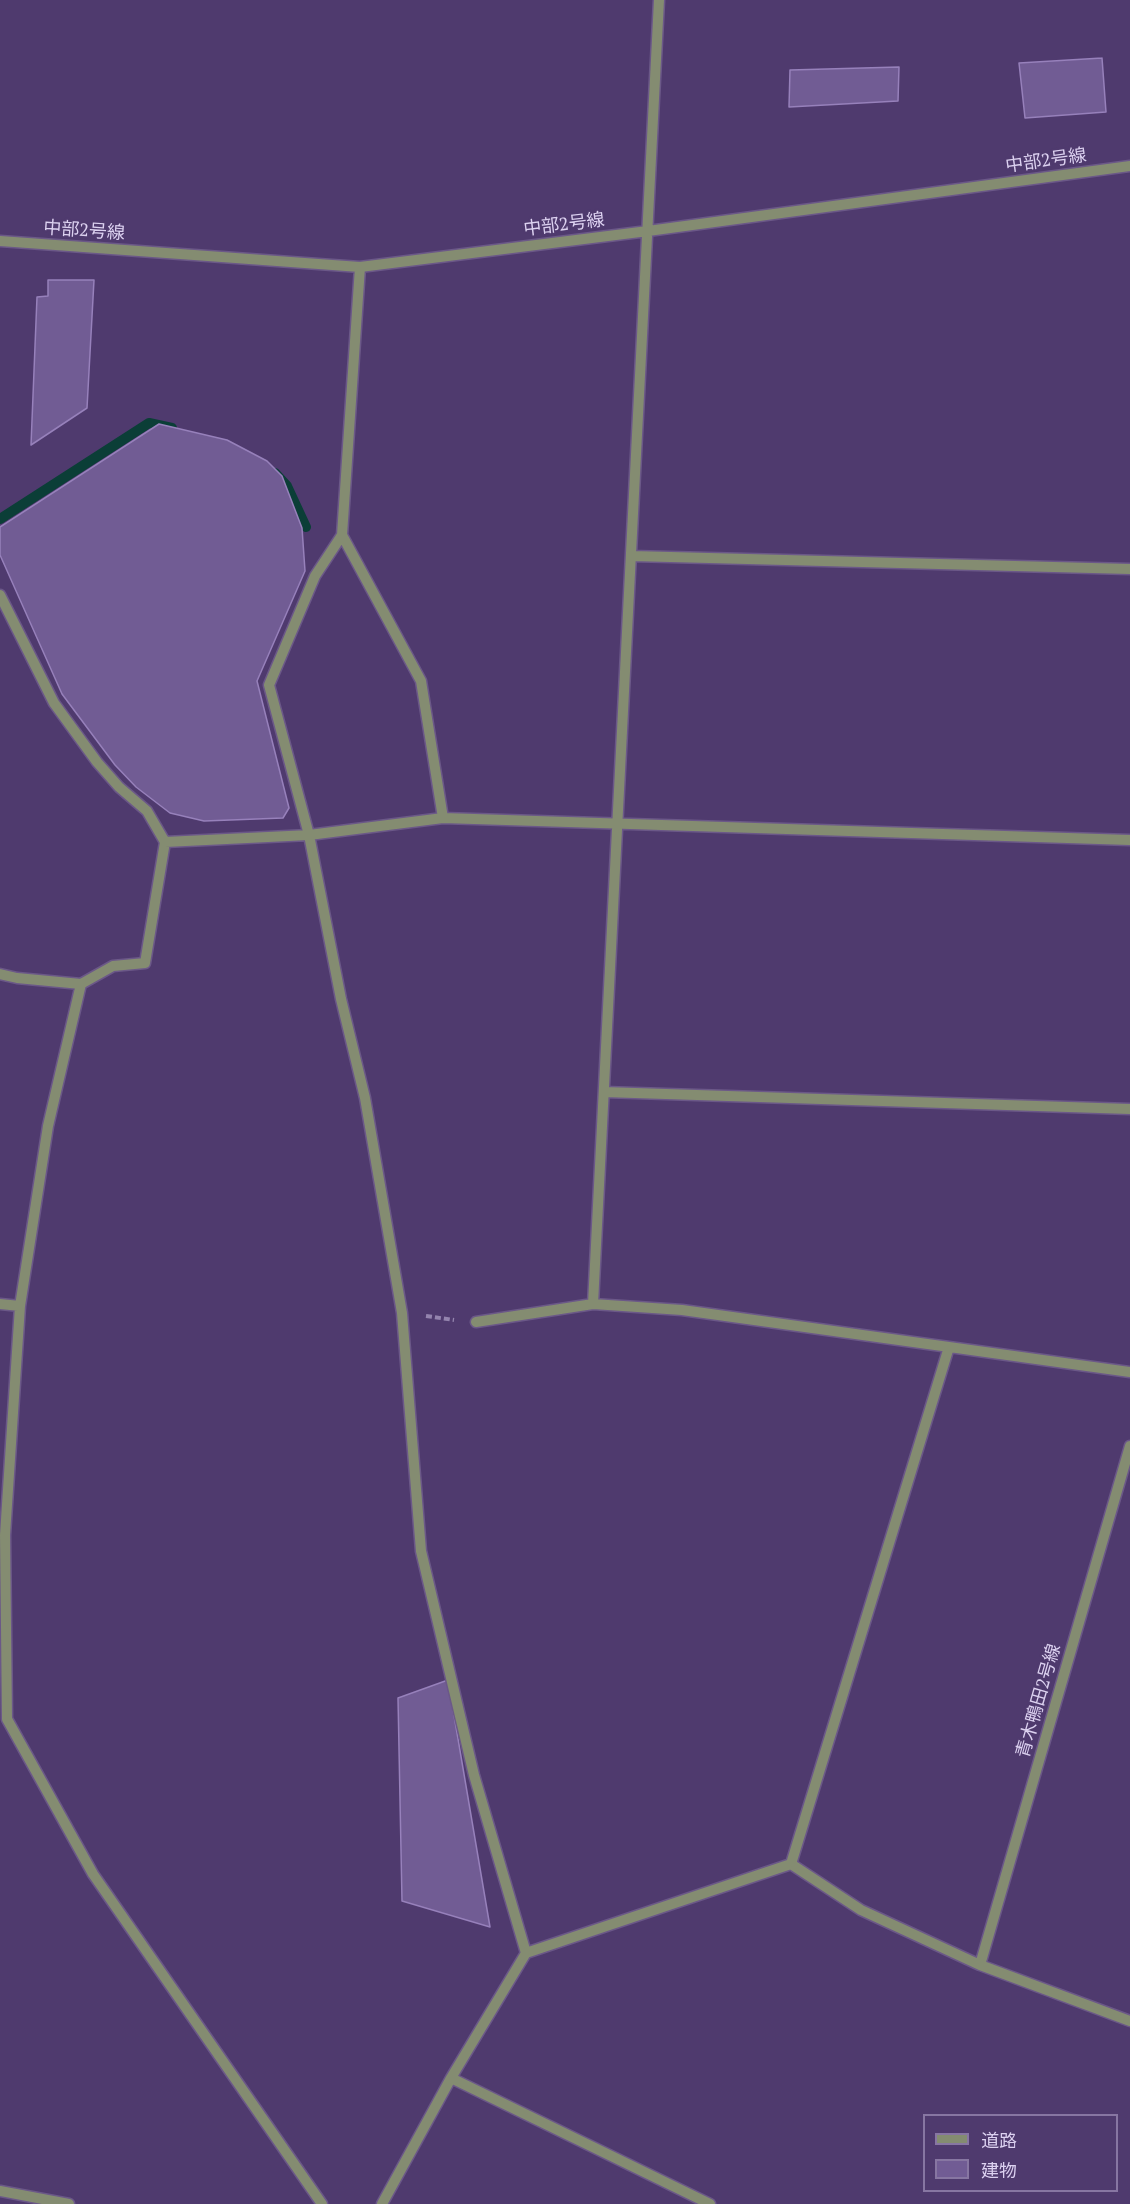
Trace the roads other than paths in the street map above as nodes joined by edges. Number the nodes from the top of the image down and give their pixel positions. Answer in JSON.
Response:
{"nodes":[{"id":1,"x":659,"y":0,"type":"edge"},
{"id":2,"x":1130,"y":166,"type":"edge"},
{"id":3,"x":648,"y":231,"type":"junction"},
{"id":4,"x":0,"y":241,"type":"edge"},
{"id":5,"x":360,"y":267,"type":"junction"},
{"id":6,"x":342,"y":535,"type":"junction"},
{"id":7,"x":632,"y":555,"type":"junction"},
{"id":8,"x":1130,"y":569,"type":"edge"},
{"id":9,"x":0,"y":596,"type":"edge"},
{"id":10,"x":443,"y":818,"type":"junction"},
{"id":11,"x":618,"y":824,"type":"junction"},
{"id":12,"x":309,"y":835,"type":"junction"},
{"id":13,"x":1130,"y":840,"type":"edge"},
{"id":14,"x":165,"y":842,"type":"junction"},
{"id":15,"x":0,"y":974,"type":"edge"},
{"id":16,"x":81,"y":984,"type":"junction"},
{"id":17,"x":604,"y":1092,"type":"junction"},
{"id":18,"x":1130,"y":1109,"type":"edge"},
{"id":19,"x":0,"y":1304,"type":"edge"},
{"id":20,"x":593,"y":1305,"type":"junction"},
{"id":21,"x":20,"y":1306,"type":"junction"},
{"id":22,"x":476,"y":1322,"type":"road end"},
{"id":23,"x":949,"y":1347,"type":"junction"},
{"id":24,"x":1130,"y":1372,"type":"edge"},
{"id":25,"x":1130,"y":1446,"type":"edge"},
{"id":26,"x":3,"y":1552,"type":"edge"},
{"id":27,"x":791,"y":1864,"type":"junction"},
{"id":28,"x":526,"y":1953,"type":"junction"},
{"id":29,"x":980,"y":1965,"type":"junction"},
{"id":30,"x":1130,"y":2021,"type":"edge"},
{"id":31,"x":451,"y":2078,"type":"junction"},
{"id":32,"x":0,"y":2191,"type":"edge"},
{"id":33,"x":69,"y":2204,"type":"edge"},
{"id":34,"x":322,"y":2204,"type":"edge"},
{"id":35,"x":382,"y":2204,"type":"edge"},
{"id":36,"x":710,"y":2204,"type":"edge"}],
"edges":[{"from":1,"to":3,"type":"street"},
{"from":2,"to":3,"type":"street","name":"中部2号線"},
{"from":3,"to":5,"type":"street","name":"中部2号線"},
{"from":3,"to":7,"type":"street"},
{"from":4,"to":5,"type":"street","name":"中部2号線"},
{"from":5,"to":6,"type":"street"},
{"from":6,"to":10,"type":"street"},
{"from":6,"to":12,"type":"street"},
{"from":7,"to":8,"type":"street"},
{"from":7,"to":11,"type":"street"},
{"from":9,"to":14,"type":"street"},
{"from":10,"to":11,"type":"street"},
{"from":10,"to":12,"type":"street"},
{"from":11,"to":13,"type":"street"},
{"from":11,"to":17,"type":"street"},
{"from":12,"to":14,"type":"street"},
{"from":12,"to":28,"type":"street"},
{"from":14,"to":16,"type":"street"},
{"from":15,"to":16,"type":"street"},
{"from":16,"to":21,"type":"street"},
{"from":17,"to":18,"type":"street"},
{"from":17,"to":20,"type":"street"},
{"from":19,"to":21,"type":"street"},
{"from":20,"to":22,"type":"street"},
{"from":20,"to":23,"type":"street"},
{"from":21,"to":26,"type":"street"},
{"from":23,"to":24,"type":"street"},
{"from":23,"to":27,"type":"street"},
{"from":25,"to":29,"type":"street","name":"青木鴨田2号線"},
{"from":26,"to":34,"type":"street"},
{"from":27,"to":28,"type":"street"},
{"from":27,"to":29,"type":"street"},
{"from":28,"to":31,"type":"street"},
{"from":29,"to":30,"type":"street"},
{"from":31,"to":35,"type":"street"},
{"from":31,"to":36,"type":"street"},
{"from":32,"to":33,"type":"street"}]}
